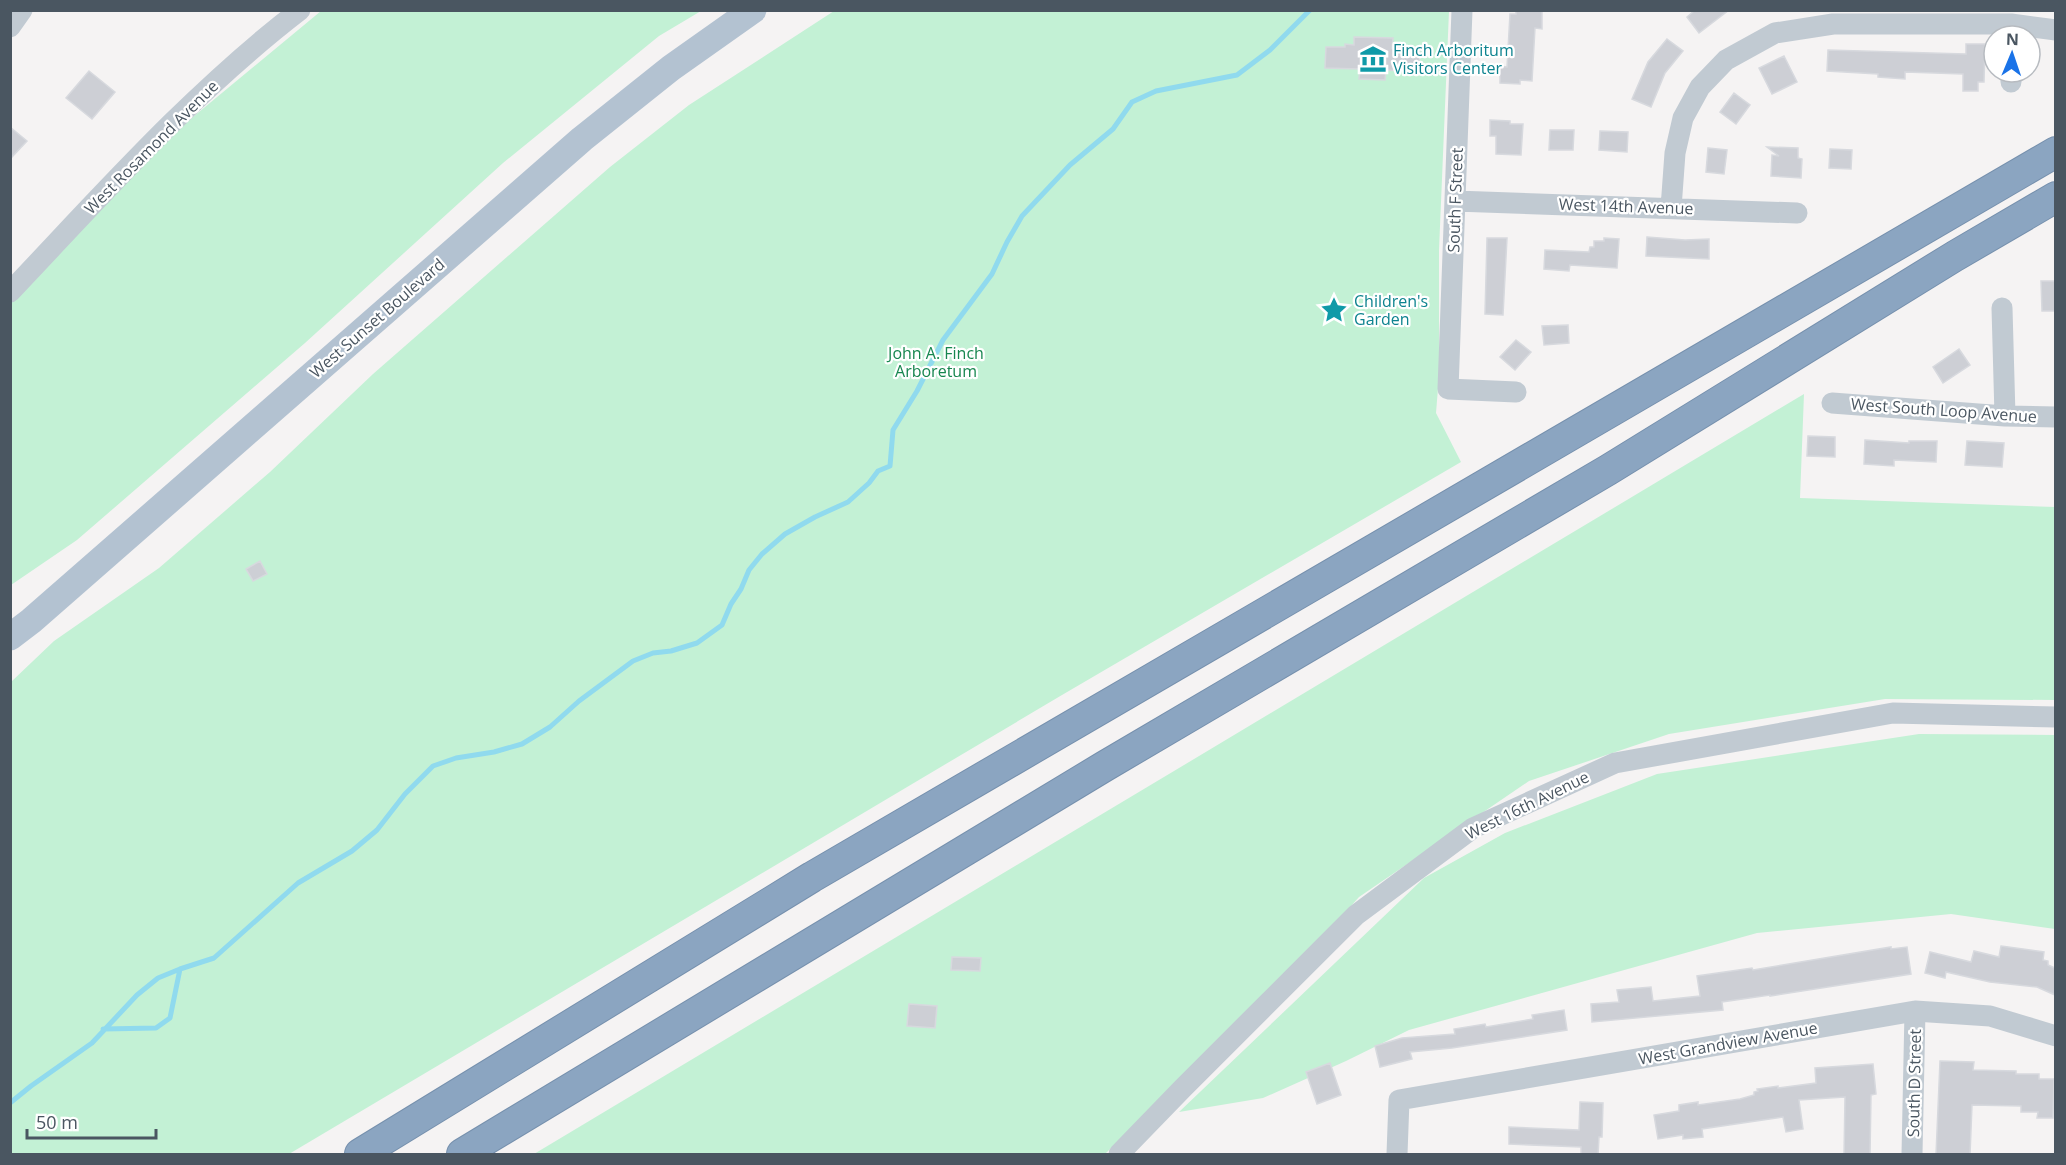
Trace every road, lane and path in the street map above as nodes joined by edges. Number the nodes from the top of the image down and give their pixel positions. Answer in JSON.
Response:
{"nodes":[{"id":1,"x":22,"y":10,"type":"edge"},
{"id":2,"x":300,"y":10,"type":"edge"},
{"id":3,"x":753,"y":10,"type":"edge"},
{"id":4,"x":1462,"y":10,"type":"edge"},
{"id":5,"x":1982,"y":24,"type":"edge"},
{"id":6,"x":10,"y":27,"type":"edge"},
{"id":7,"x":2055,"y":152,"type":"edge"},
{"id":8,"x":2055,"y":197,"type":"edge"},
{"id":9,"x":1455,"y":201,"type":"junction"},
{"id":10,"x":1671,"y":208,"type":"junction"},
{"id":11,"x":1797,"y":213,"type":"dead end"},
{"id":12,"x":10,"y":292,"type":"edge"},
{"id":13,"x":2002,"y":308,"type":"dead end"},
{"id":14,"x":1516,"y":392,"type":"dead end"},
{"id":15,"x":1832,"y":403,"type":"dead end"},
{"id":16,"x":2005,"y":416,"type":"junction"},
{"id":17,"x":2055,"y":417,"type":"edge"},
{"id":18,"x":10,"y":637,"type":"edge"},
{"id":19,"x":2055,"y":717,"type":"edge"},
{"id":20,"x":1915,"y":1011,"type":"junction"},
{"id":21,"x":2055,"y":1036,"type":"edge"},
{"id":22,"x":360,"y":1155,"type":"edge"},
{"id":23,"x":462,"y":1155,"type":"edge"},
{"id":24,"x":1119,"y":1155,"type":"edge"},
{"id":25,"x":1397,"y":1155,"type":"edge"},
{"id":26,"x":1912,"y":1155,"type":"edge"}],
"edges":[{"from":1,"to":6,"type":"street"},
{"from":2,"to":12,"type":"street","name":"West Rosamond Avenue"},
{"from":3,"to":18,"type":"main road","name":"West Sunset Boulevard"},
{"from":4,"to":9,"type":"street","name":"South F Street"},
{"from":5,"to":10,"type":"street"},
{"from":7,"to":22,"type":"highway"},
{"from":8,"to":23,"type":"highway"},
{"from":9,"to":10,"type":"street","name":"West 14th Avenue"},
{"from":9,"to":14,"type":"street","name":"South F Street"},
{"from":10,"to":11,"type":"street","name":"West 14th Avenue"},
{"from":13,"to":16,"type":"street"},
{"from":15,"to":16,"type":"street","name":"West South Loop Avenue"},
{"from":16,"to":17,"type":"street","name":"West South Loop Avenue"},
{"from":19,"to":24,"type":"street","name":"West 16th Avenue"},
{"from":20,"to":21,"type":"street","name":"West Grandview Avenue"},
{"from":20,"to":25,"type":"street","name":"West Grandview Avenue"},
{"from":20,"to":26,"type":"street","name":"South D Street"}]}
